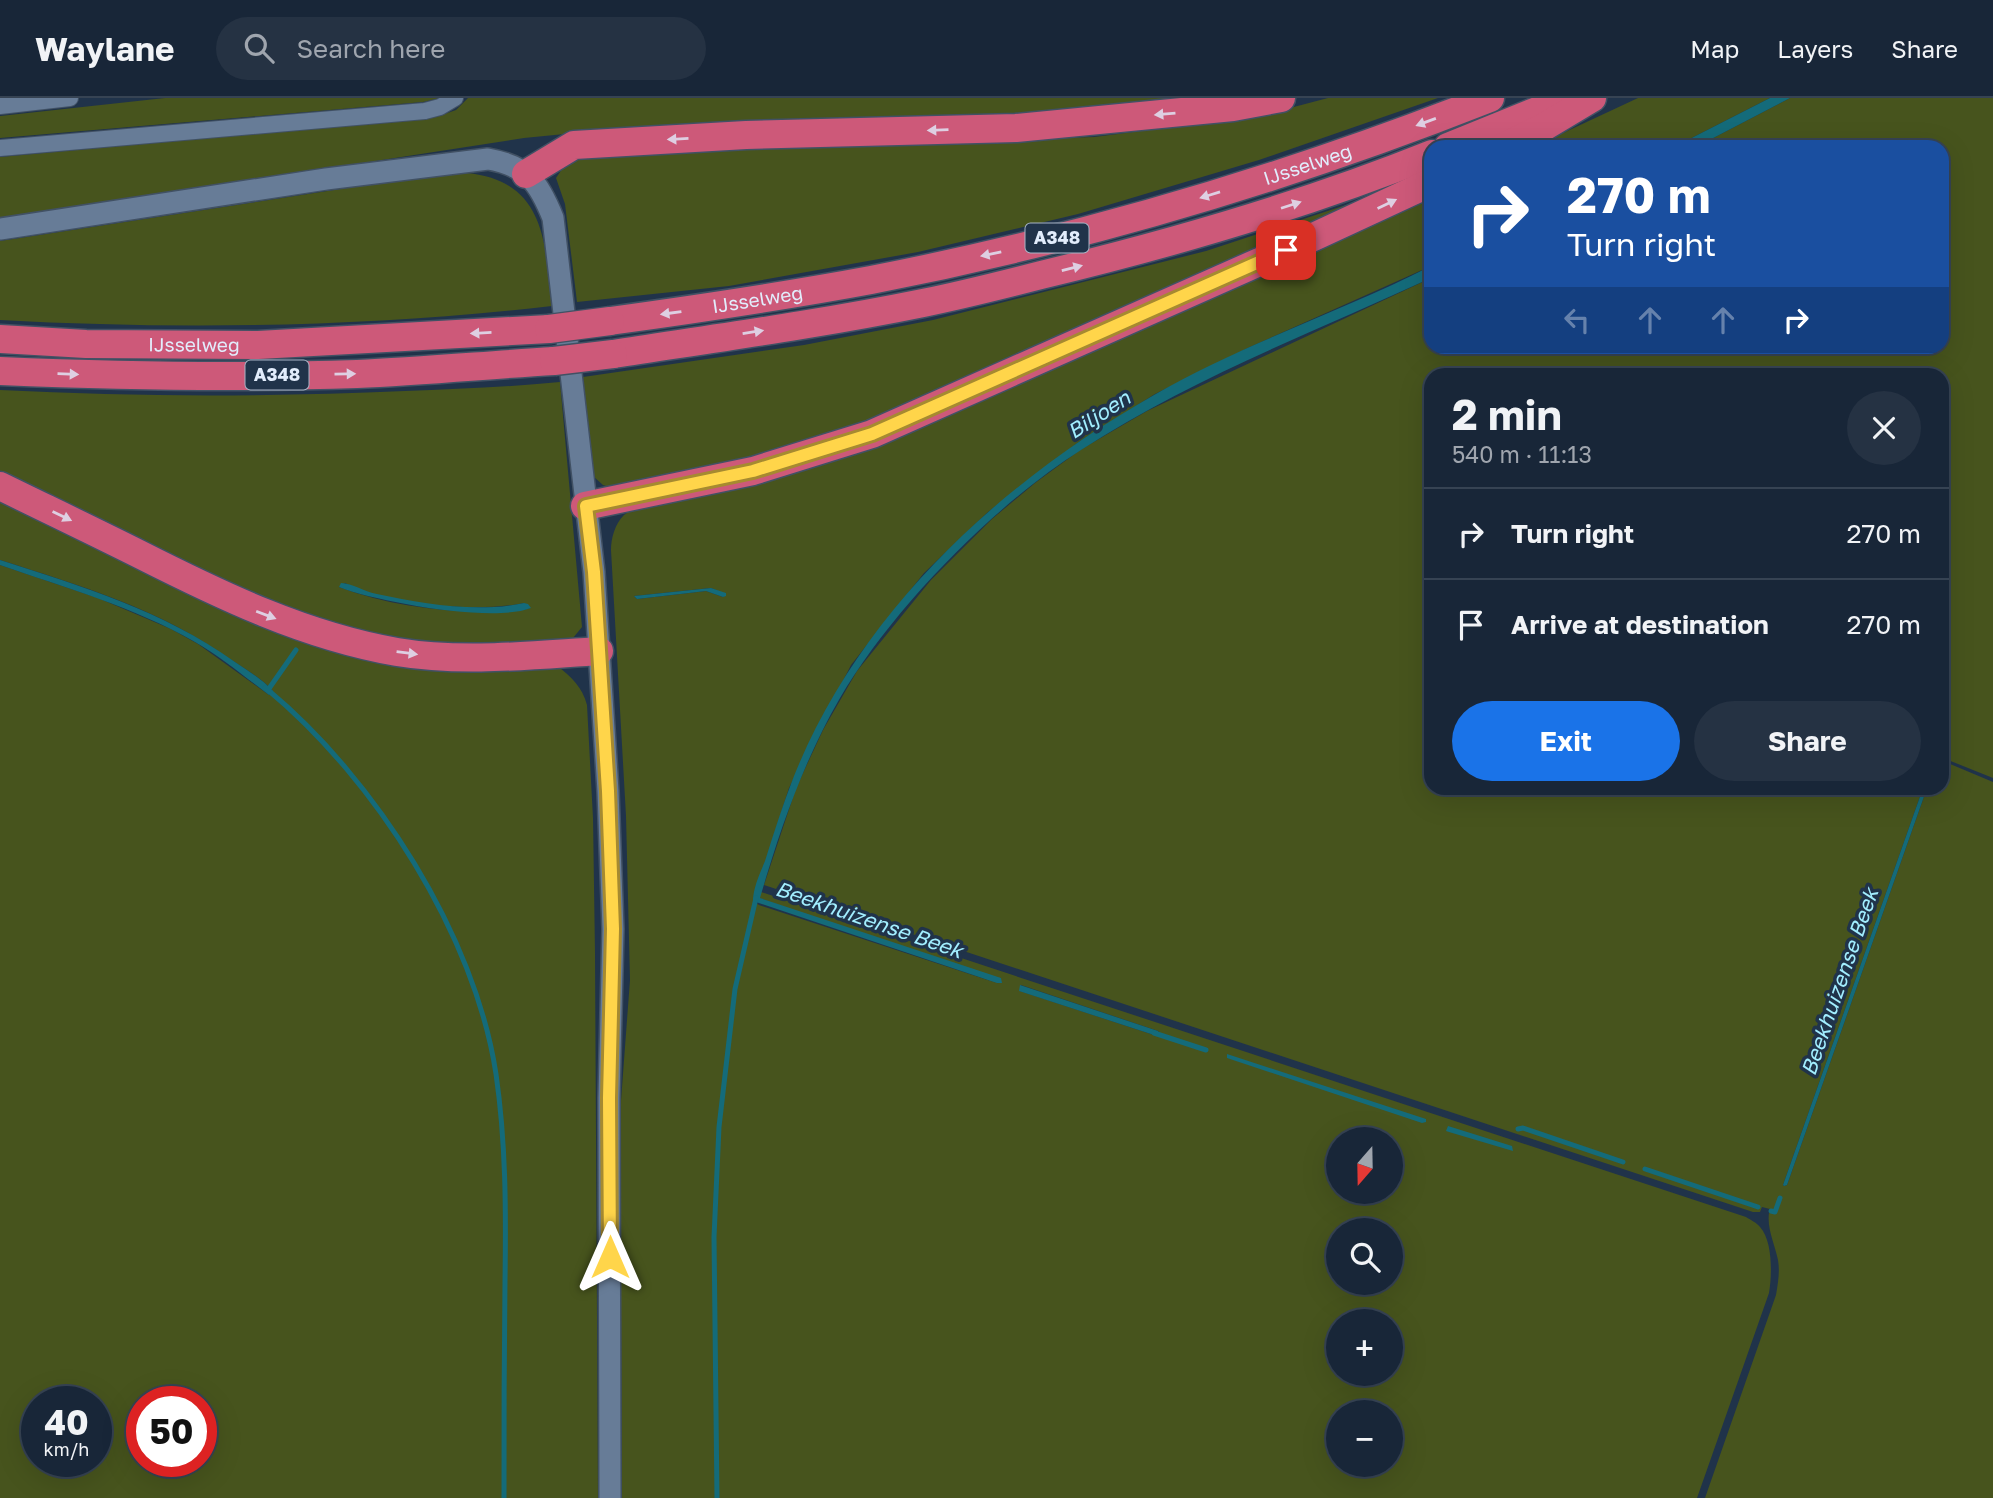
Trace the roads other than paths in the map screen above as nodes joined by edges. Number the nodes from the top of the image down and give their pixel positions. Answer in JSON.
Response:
{"nodes":[{"id":1,"x":70,"y":98,"type":"edge"},
{"id":2,"x":455,"y":98,"type":"edge"},
{"id":3,"x":1281,"y":98,"type":"edge"},
{"id":4,"x":1490,"y":98,"type":"edge"},
{"id":5,"x":1569,"y":98,"type":"edge"},
{"id":6,"x":1592,"y":98,"type":"edge"},
{"id":7,"x":0,"y":106,"type":"edge"},
{"id":8,"x":1465,"y":140,"type":"edge"},
{"id":9,"x":1517,"y":140,"type":"edge"},
{"id":10,"x":0,"y":148,"type":"edge"},
{"id":11,"x":1424,"y":157,"type":"edge"},
{"id":12,"x":526,"y":174,"type":"junction"},
{"id":13,"x":1424,"y":186,"type":"edge"},
{"id":14,"x":0,"y":229,"type":"edge"},
{"id":15,"x":0,"y":339,"type":"edge"},
{"id":16,"x":0,"y":371,"type":"edge"},
{"id":17,"x":0,"y":486,"type":"edge"},
{"id":18,"x":586,"y":506,"type":"junction"},
{"id":19,"x":599,"y":651,"type":"junction"},
{"id":20,"x":610,"y":1498,"type":"edge"}],
"edges":[{"from":1,"to":7,"type":"street"},
{"from":2,"to":10,"type":"street"},
{"from":3,"to":12,"type":"highway","one_way":true},
{"from":4,"to":15,"type":"highway","name":"IJsselweg","number":"A348","one_way":true,"bridge":true},
{"from":5,"to":8,"type":"highway"},
{"from":6,"to":9,"type":"highway"},
{"from":16,"to":11,"type":"highway","name":"IJsselweg","number":"A348","one_way":true,"bridge":true},
{"from":12,"to":14,"type":"main road"},
{"from":12,"to":18,"type":"main road"},
{"from":18,"to":13,"type":"highway","one_way":true},
{"from":17,"to":19,"type":"highway","one_way":true},
{"from":18,"to":19,"type":"main road"},
{"from":19,"to":20,"type":"main road"}]}
